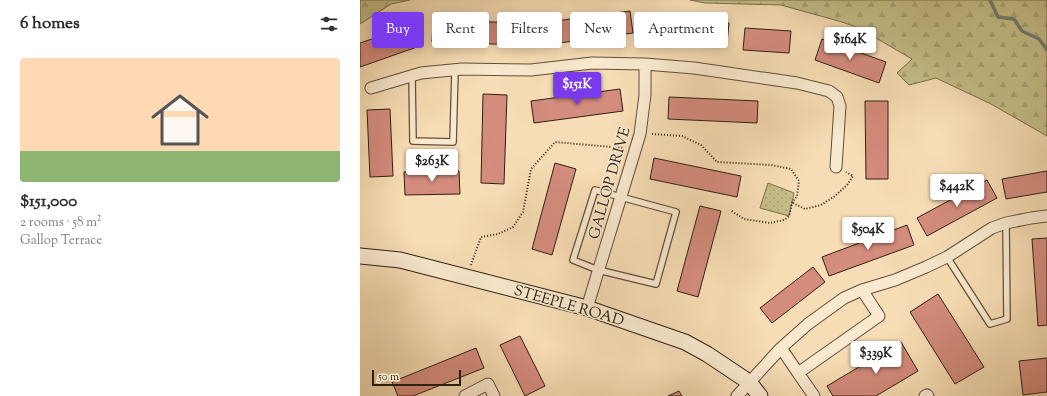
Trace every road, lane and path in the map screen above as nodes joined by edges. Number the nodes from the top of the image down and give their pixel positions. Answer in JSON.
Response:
{"nodes":[{"id":1,"x":645,"y":64,"type":"junction"},
{"id":2,"x":455,"y":70,"type":"junction"},
{"id":3,"x":412,"y":76,"type":"junction"},
{"id":4,"x":371,"y":88,"type":"dead end"},
{"id":5,"x":640,"y":134,"type":"junction"},
{"id":6,"x":636,"y":149,"type":"junction"},
{"id":7,"x":836,"y":167,"type":"joint"},
{"id":8,"x":621,"y":196,"type":"junction"},
{"id":9,"x":792,"y":203,"type":"junction"},
{"id":10,"x":730,"y":210,"type":"dead end"},
{"id":11,"x":1047,"y":216,"type":"edge"},
{"id":12,"x":1006,"y":223,"type":"junction"},
{"id":13,"x":360,"y":256,"type":"edge"},
{"id":14,"x":947,"y":257,"type":"junction"},
{"id":15,"x":598,"y":270,"type":"junction"},
{"id":16,"x":467,"y":277,"type":"junction"},
{"id":17,"x":862,"y":290,"type":"junction"},
{"id":18,"x":587,"y":308,"type":"junction"},
{"id":19,"x":781,"y":348,"type":"junction"},
{"id":20,"x":798,"y":373,"type":"junction"},
{"id":21,"x":749,"y":382,"type":"junction"},
{"id":22,"x":465,"y":396,"type":"edge"},
{"id":23,"x":494,"y":396,"type":"edge"},
{"id":24,"x":737,"y":396,"type":"edge"},
{"id":25,"x":760,"y":396,"type":"edge"},
{"id":26,"x":814,"y":396,"type":"edge"},
{"id":27,"x":924,"y":396,"type":"edge"},
{"id":28,"x":928,"y":396,"type":"edge"}],
"edges":[{"from":1,"to":2,"type":"street"},
{"from":1,"to":5,"type":"street","name":"GALLOP DRIVE"},
{"from":1,"to":7,"type":"street"},
{"from":2,"to":3,"type":"street"},
{"from":2,"to":3,"type":"lane"},
{"from":3,"to":4,"type":"street"},
{"from":5,"to":6,"type":"street","name":"GALLOP DRIVE"},
{"from":5,"to":9,"type":"path"},
{"from":6,"to":8,"type":"street","name":"GALLOP DRIVE"},
{"from":6,"to":16,"type":"path"},
{"from":7,"to":9,"type":"path"},
{"from":8,"to":15,"type":"street","name":"GALLOP DRIVE"},
{"from":8,"to":15,"type":"lane"},
{"from":8,"to":15,"type":"lane"},
{"from":9,"to":10,"type":"path"},
{"from":11,"to":12,"type":"street"},
{"from":12,"to":14,"type":"street"},
{"from":12,"to":14,"type":"lane"},
{"from":13,"to":16,"type":"street","name":"STEEPLE ROAD"},
{"from":14,"to":17,"type":"street"},
{"from":15,"to":18,"type":"street","name":"GALLOP DRIVE"},
{"from":16,"to":18,"type":"street","name":"STEEPLE ROAD"},
{"from":17,"to":19,"type":"street"},
{"from":17,"to":20,"type":"street"},
{"from":18,"to":21,"type":"street","name":"STEEPLE ROAD"},
{"from":19,"to":20,"type":"street"},
{"from":19,"to":21,"type":"street"},
{"from":20,"to":26,"type":"street"},
{"from":21,"to":24,"type":"street"},
{"from":21,"to":25,"type":"street","name":"STEEPLE ROAD"},
{"from":22,"to":23,"type":"street"},
{"from":27,"to":28,"type":"street"}]}
